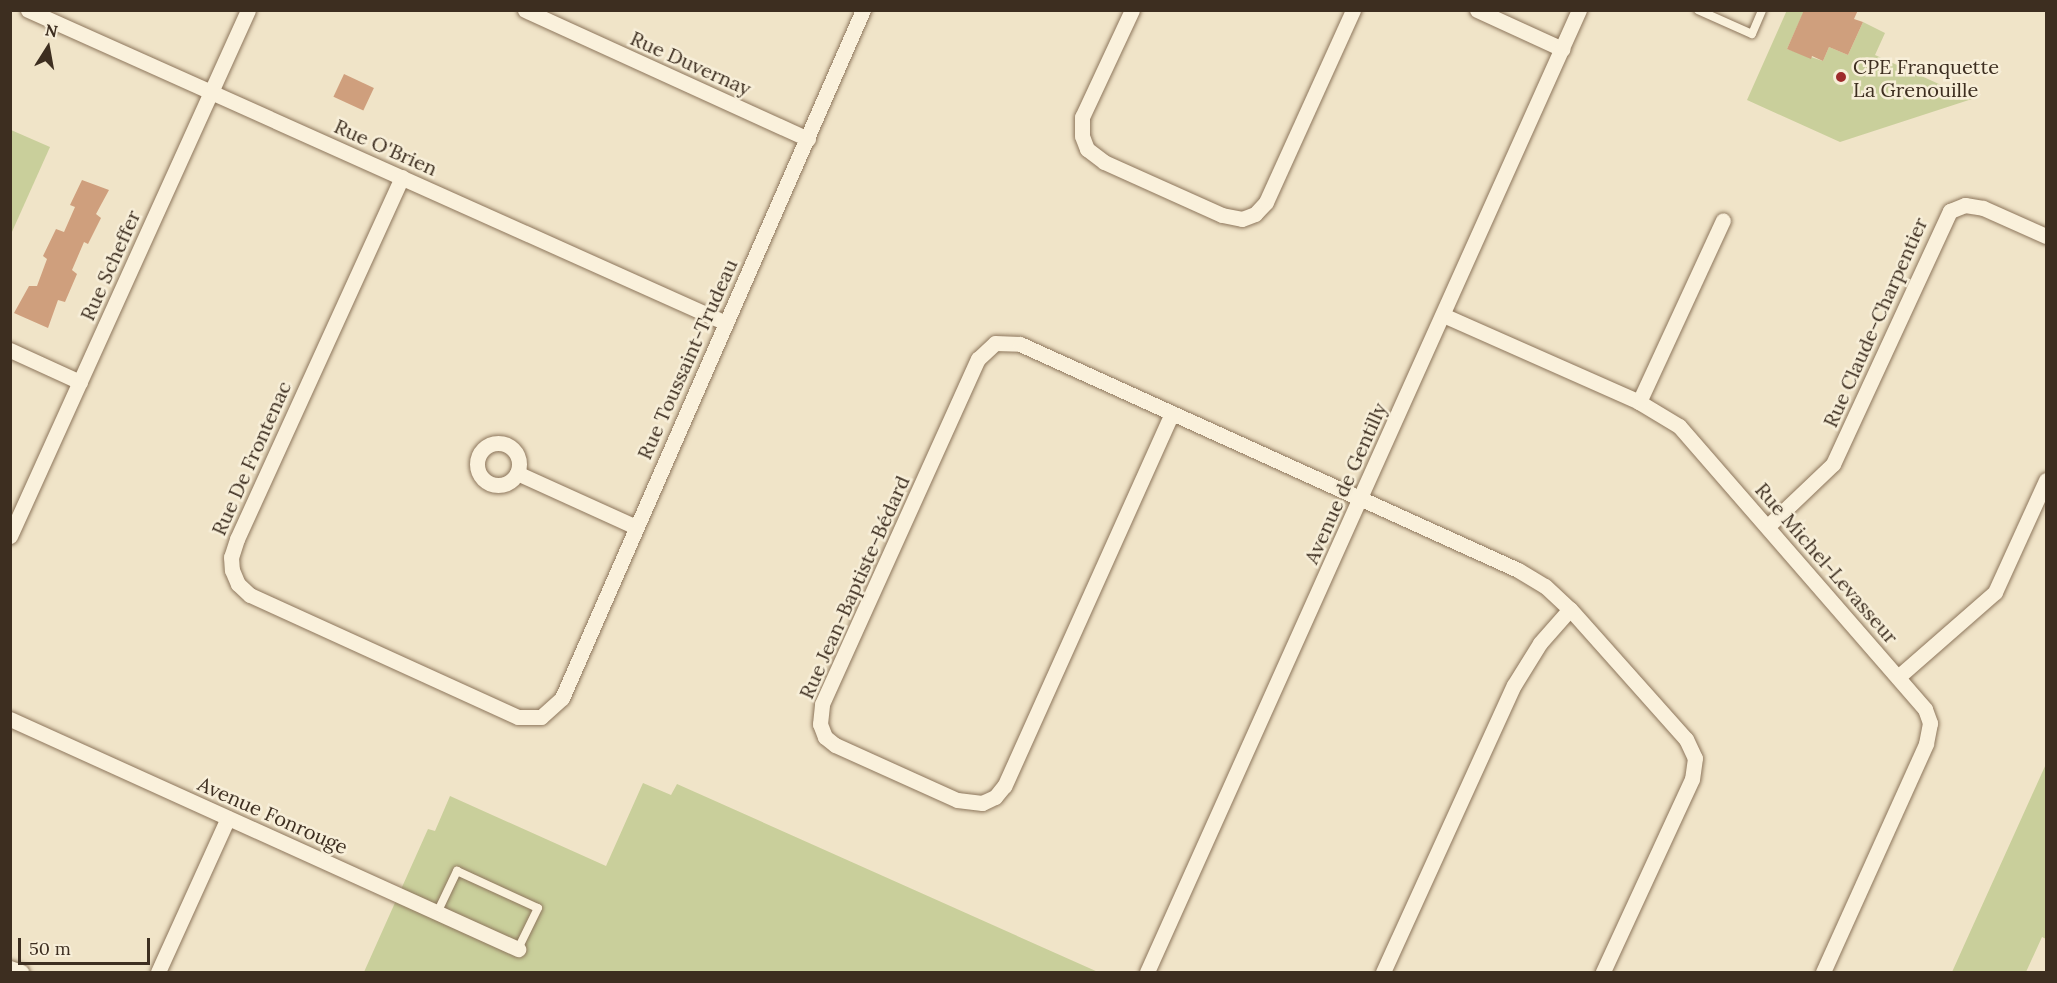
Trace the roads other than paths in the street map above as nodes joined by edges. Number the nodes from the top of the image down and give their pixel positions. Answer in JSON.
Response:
{"nodes":[{"id":1,"x":28,"y":10,"type":"edge"},
{"id":2,"x":248,"y":10,"type":"edge"},
{"id":3,"x":525,"y":10,"type":"edge"},
{"id":4,"x":863,"y":10,"type":"edge"},
{"id":5,"x":1132,"y":10,"type":"edge"},
{"id":6,"x":1353,"y":10,"type":"edge"},
{"id":7,"x":1477,"y":10,"type":"edge"},
{"id":8,"x":1579,"y":10,"type":"edge"},
{"id":9,"x":1698,"y":10,"type":"edge"},
{"id":10,"x":1762,"y":10,"type":"edge"},
{"id":11,"x":1562,"y":49,"type":"junction"},
{"id":12,"x":211,"y":91,"type":"junction"},
{"id":13,"x":808,"y":139,"type":"junction"},
{"id":14,"x":402,"y":177,"type":"junction"},
{"id":15,"x":1723,"y":220,"type":"dead end"},
{"id":16,"x":2046,"y":236,"type":"edge"},
{"id":17,"x":1443,"y":315,"type":"junction"},
{"id":18,"x":726,"y":323,"type":"junction"},
{"id":19,"x":10,"y":350,"type":"edge"},
{"id":20,"x":80,"y":382,"type":"junction"},
{"id":21,"x":1640,"y":402,"type":"junction"},
{"id":22,"x":1172,"y":413,"type":"junction"},
{"id":23,"x":517,"y":473,"type":"dead end"},
{"id":24,"x":2046,"y":480,"type":"edge"},
{"id":25,"x":1361,"y":499,"type":"junction"},
{"id":26,"x":1768,"y":526,"type":"junction"},
{"id":27,"x":636,"y":527,"type":"junction"},
{"id":28,"x":10,"y":536,"type":"edge"},
{"id":29,"x":1570,"y":609,"type":"junction"},
{"id":30,"x":1898,"y":677,"type":"junction"},
{"id":31,"x":541,"y":717,"type":"joint"},
{"id":32,"x":10,"y":719,"type":"edge"},
{"id":33,"x":228,"y":818,"type":"junction"},
{"id":34,"x":437,"y":912,"type":"junction"},
{"id":35,"x":518,"y":949,"type":"joint"},
{"id":36,"x":10,"y":968,"type":"edge"},
{"id":37,"x":21,"y":972,"type":"edge"},
{"id":38,"x":158,"y":972,"type":"edge"},
{"id":39,"x":1146,"y":972,"type":"edge"},
{"id":40,"x":1383,"y":972,"type":"edge"},
{"id":41,"x":1603,"y":972,"type":"edge"},
{"id":42,"x":1823,"y":972,"type":"edge"}],
"edges":[{"from":1,"to":12,"type":"street","name":"Rue O'Brien"},
{"from":2,"to":12,"type":"street","name":"Rue Scheffer"},
{"from":3,"to":13,"type":"street","name":"Rue Duvernay"},
{"from":4,"to":13,"type":"street","name":"Rue Toussaint-Trudeau"},
{"from":5,"to":6,"type":"street"},
{"from":7,"to":11,"type":"street"},
{"from":8,"to":11,"type":"street","name":"Avenue de Gentilly"},
{"from":9,"to":10,"type":"lane"},
{"from":11,"to":17,"type":"street","name":"Avenue de Gentilly"},
{"from":12,"to":14,"type":"street","name":"Rue O'Brien"},
{"from":12,"to":20,"type":"street","name":"Rue Scheffer"},
{"from":13,"to":18,"type":"street","name":"Rue Toussaint-Trudeau"},
{"from":14,"to":18,"type":"street","name":"Rue O'Brien"},
{"from":14,"to":31,"type":"street","name":"Rue De Frontenac"},
{"from":15,"to":21,"type":"street"},
{"from":16,"to":26,"type":"street","name":"Rue Claude-Charpentier"},
{"from":17,"to":21,"type":"street","name":"Rue Michel-Levasseur"},
{"from":17,"to":25,"type":"street","name":"Avenue de Gentilly"},
{"from":18,"to":27,"type":"street","name":"Rue Toussaint-Trudeau"},
{"from":19,"to":20,"type":"street"},
{"from":20,"to":28,"type":"street","name":"Rue Scheffer"},
{"from":21,"to":26,"type":"street","name":"Rue Michel-Levasseur"},
{"from":22,"to":22,"type":"street","name":"Rue Jean-Baptiste-Bédard"},
{"from":22,"to":25,"type":"street","name":"Rue Jean-Baptiste-Bédard"},
{"from":23,"to":27,"type":"street"},
{"from":24,"to":30,"type":"street"},
{"from":25,"to":29,"type":"street"},
{"from":25,"to":39,"type":"street","name":"Avenue de Gentilly"},
{"from":26,"to":30,"type":"street","name":"Rue Michel-Levasseur"},
{"from":27,"to":31,"type":"street","name":"Rue Toussaint-Trudeau"},
{"from":29,"to":40,"type":"street"},
{"from":29,"to":41,"type":"street"},
{"from":30,"to":42,"type":"street","name":"Rue Michel-Levasseur"},
{"from":32,"to":33,"type":"street","name":"Avenue Fonrouge"},
{"from":33,"to":34,"type":"street","name":"Avenue Fonrouge"},
{"from":33,"to":38,"type":"street"},
{"from":34,"to":35,"type":"street","name":"Avenue Fonrouge"},
{"from":34,"to":35,"type":"lane"},
{"from":36,"to":37,"type":"street"}]}
